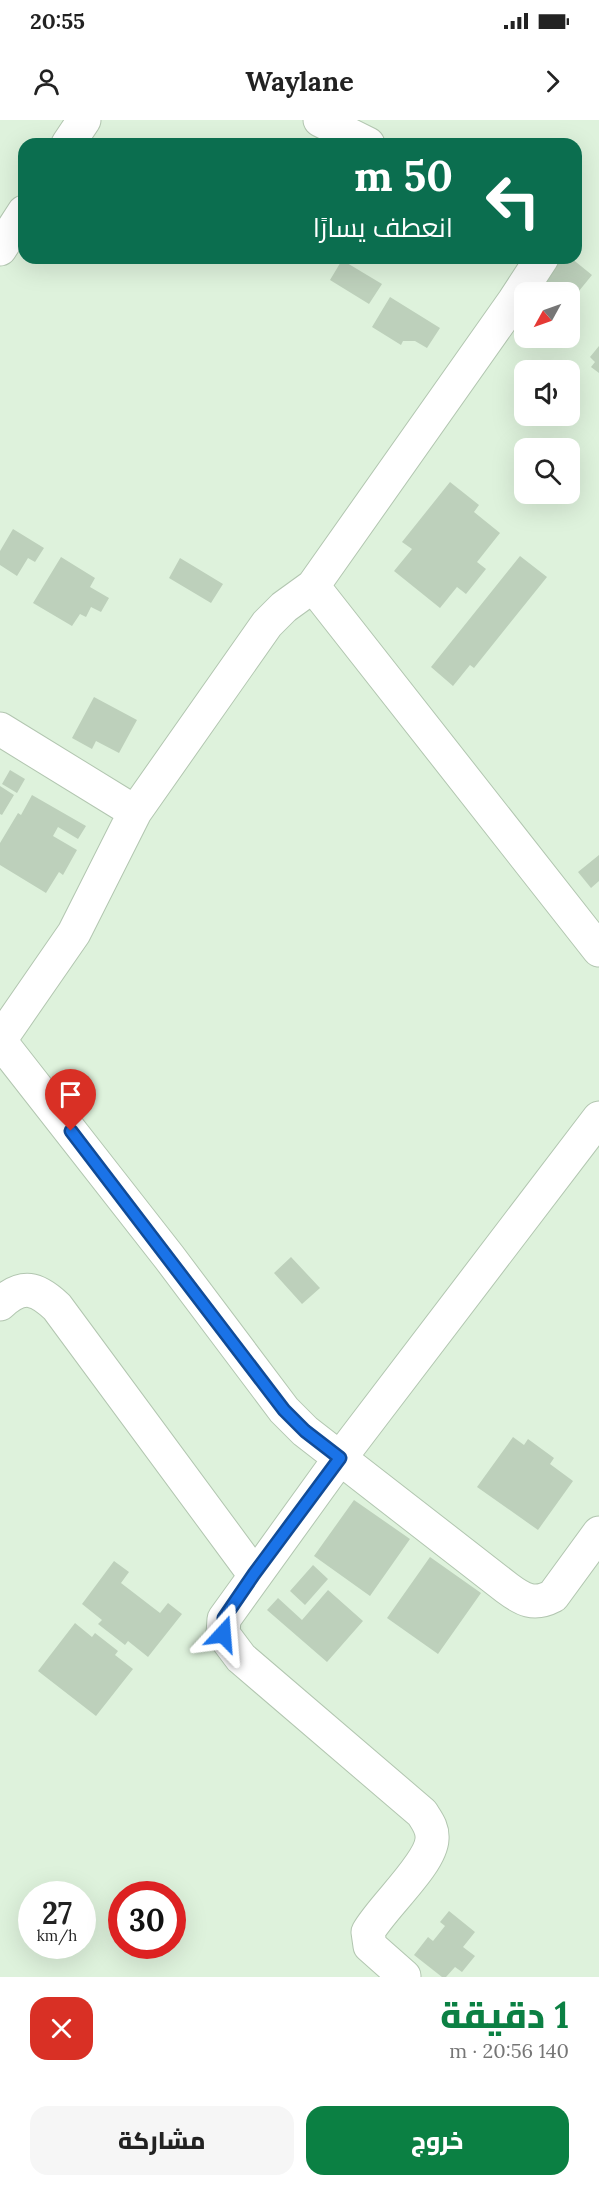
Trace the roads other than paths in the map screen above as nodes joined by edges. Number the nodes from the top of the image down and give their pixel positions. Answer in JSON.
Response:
{"nodes":[{"id":1,"x":84,"y":120,"type":"edge"},
{"id":2,"x":320,"y":120,"type":"edge"},
{"id":3,"x":72,"y":138,"type":"edge"},
{"id":4,"x":356,"y":138,"type":"edge"},
{"id":5,"x":18,"y":221,"type":"edge"},
{"id":6,"x":0,"y":249,"type":"edge"},
{"id":7,"x":538,"y":264,"type":"edge"},
{"id":8,"x":313,"y":586,"type":"junction"},
{"id":9,"x":0,"y":729,"type":"edge"},
{"id":10,"x":135,"y":812,"type":"junction"},
{"id":11,"x":599,"y":950,"type":"edge"},
{"id":12,"x":0,"y":1041,"type":"edge"},
{"id":13,"x":599,"y":1118,"type":"edge"},
{"id":14,"x":0,"y":1304,"type":"edge"},
{"id":15,"x":340,"y":1458,"type":"junction"},
{"id":16,"x":599,"y":1533,"type":"edge"},
{"id":17,"x":254,"y":1574,"type":"junction"},
{"id":18,"x":404,"y":1976,"type":"edge"}],
"edges":[{"from":1,"to":3,"type":"street"},
{"from":2,"to":4,"type":"street"},
{"from":5,"to":6,"type":"street"},
{"from":7,"to":8,"type":"street"},
{"from":8,"to":10,"type":"street"},
{"from":8,"to":11,"type":"street"},
{"from":9,"to":10,"type":"street"},
{"from":10,"to":12,"type":"street"},
{"from":12,"to":15,"type":"street"},
{"from":13,"to":15,"type":"street"},
{"from":14,"to":17,"type":"street"},
{"from":15,"to":16,"type":"street"},
{"from":15,"to":17,"type":"street"},
{"from":17,"to":18,"type":"street"}]}
